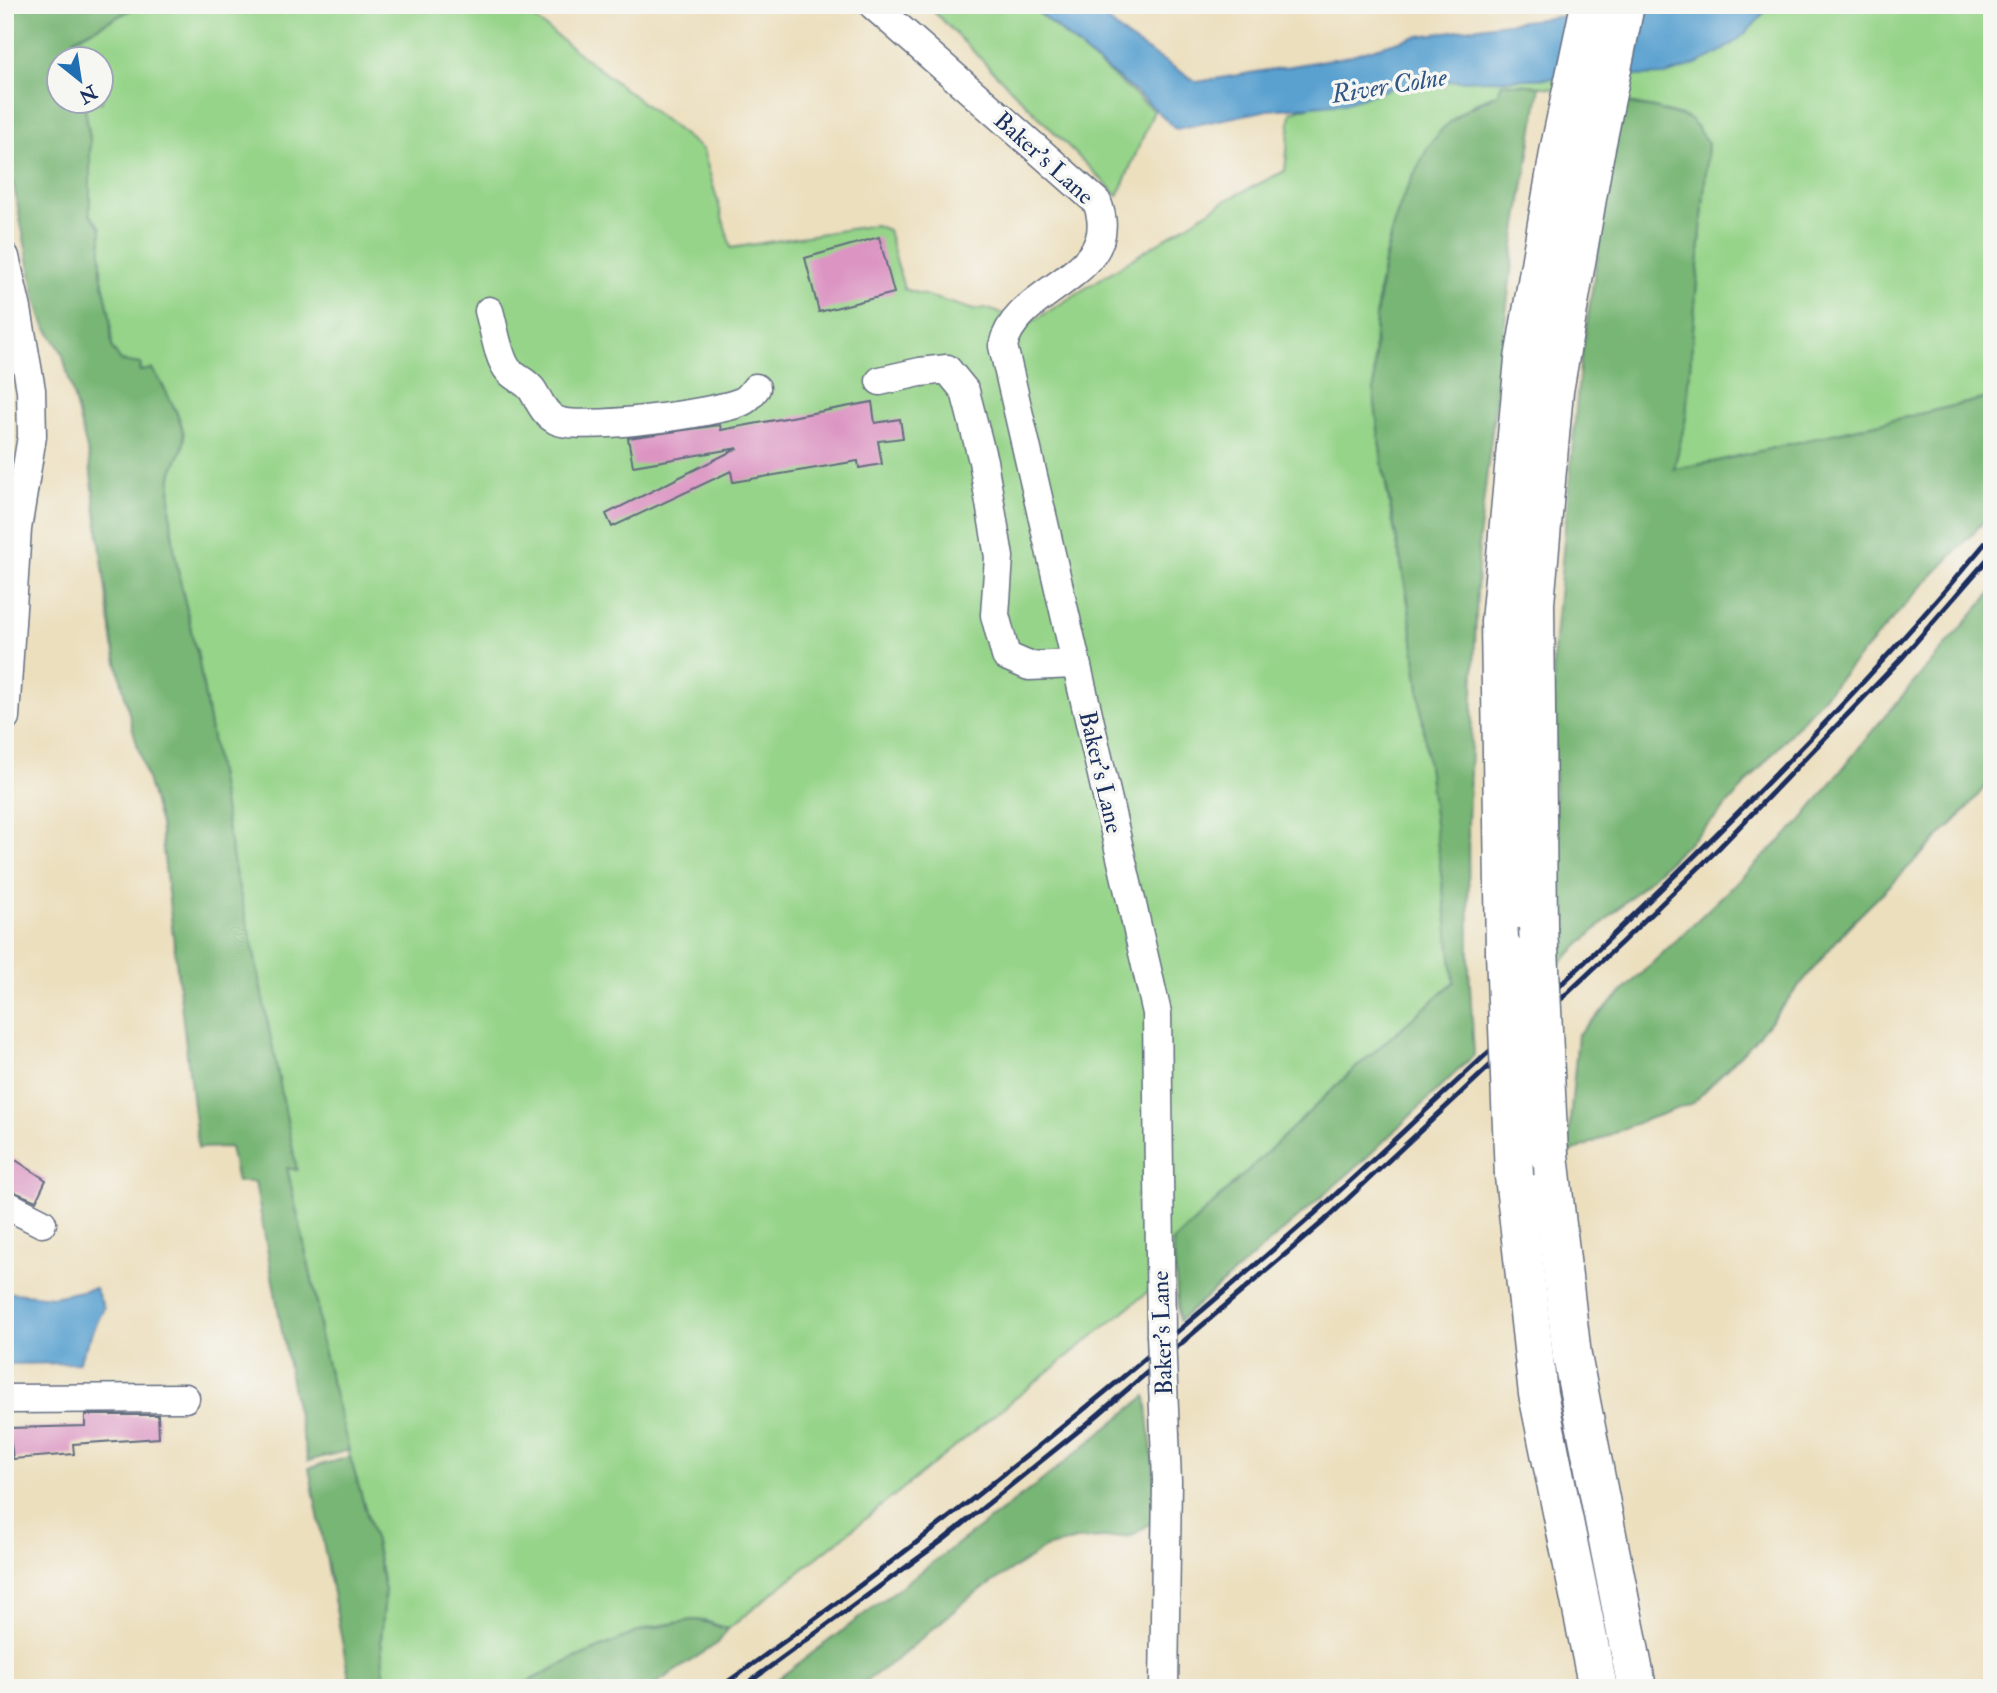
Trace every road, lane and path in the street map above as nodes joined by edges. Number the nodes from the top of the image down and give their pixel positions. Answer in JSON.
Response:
{"nodes":[{"id":1,"x":873,"y":5,"type":"edge"},
{"id":2,"x":1590,"y":5,"type":"edge"},
{"id":3,"x":1625,"y":5,"type":"edge"},
{"id":4,"x":1577,"y":152,"type":"junction"},
{"id":5,"x":5,"y":257,"type":"edge"},
{"id":6,"x":489,"y":310,"type":"dead end"},
{"id":7,"x":880,"y":381,"type":"dead end"},
{"id":8,"x":756,"y":388,"type":"dead end"},
{"id":9,"x":1075,"y":664,"type":"junction"},
{"id":10,"x":5,"y":717,"type":"edge"},
{"id":11,"x":5,"y":1204,"type":"edge"},
{"id":12,"x":42,"y":1223,"type":"dead end"},
{"id":13,"x":185,"y":1398,"type":"dead end"},
{"id":14,"x":5,"y":1399,"type":"edge"},
{"id":15,"x":1164,"y":1688,"type":"edge"},
{"id":16,"x":1598,"y":1688,"type":"edge"},
{"id":17,"x":1637,"y":1688,"type":"edge"}],
"edges":[{"from":1,"to":9,"type":"street","name":"Baker's Lane"},
{"from":2,"to":4,"type":"highway"},
{"from":3,"to":4,"type":"highway"},
{"from":4,"to":16,"type":"highway","bridge":true},
{"from":4,"to":17,"type":"highway","bridge":true},
{"from":5,"to":10,"type":"street"},
{"from":6,"to":8,"type":"street"},
{"from":7,"to":9,"type":"street"},
{"from":9,"to":15,"type":"street","name":"Baker's Lane","bridge":true},
{"from":11,"to":12,"type":"street"},
{"from":13,"to":14,"type":"street"}]}
